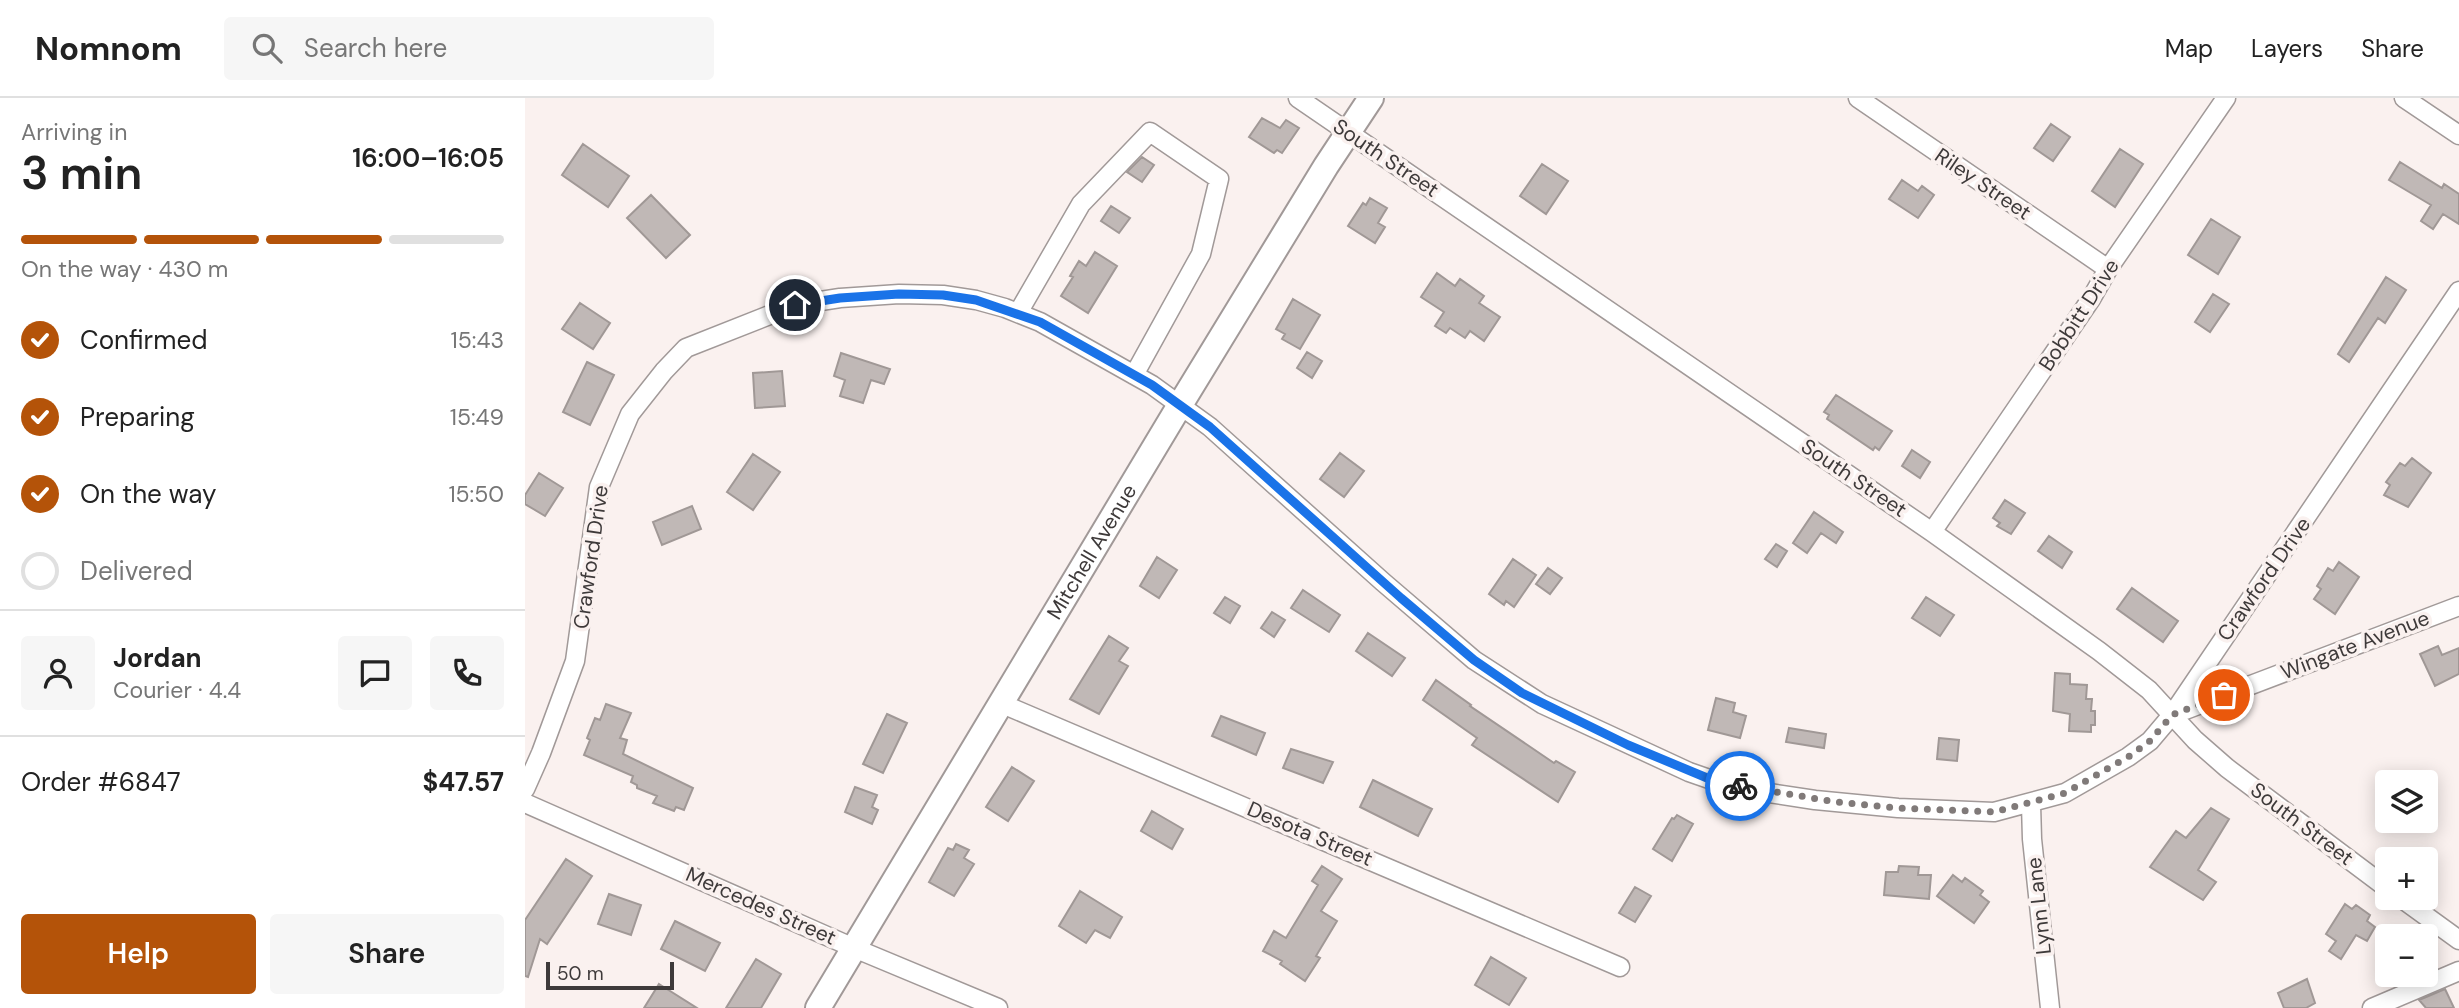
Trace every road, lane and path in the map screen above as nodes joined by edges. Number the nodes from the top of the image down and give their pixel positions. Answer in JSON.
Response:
{"nodes":[{"id":1,"x":1299,"y":98,"type":"edge"},
{"id":2,"x":1371,"y":98,"type":"edge"},
{"id":3,"x":1859,"y":98,"type":"edge"},
{"id":4,"x":2226,"y":98,"type":"edge"},
{"id":5,"x":2404,"y":98,"type":"edge"},
{"id":6,"x":1348,"y":132,"type":"junction"},
{"id":7,"x":2459,"y":135,"type":"edge"},
{"id":8,"x":2108,"y":269,"type":"junction"},
{"id":9,"x":2459,"y":291,"type":"edge"},
{"id":10,"x":1018,"y":313,"type":"junction"},
{"id":11,"x":1134,"y":375,"type":"junction"},
{"id":12,"x":1180,"y":405,"type":"junction"},
{"id":13,"x":1932,"y":532,"type":"junction"},
{"id":14,"x":2459,"y":606,"type":"edge"},
{"id":15,"x":1000,"y":703,"type":"junction"},
{"id":16,"x":2172,"y":715,"type":"junction"},
{"id":17,"x":525,"y":789,"type":"edge"},
{"id":18,"x":525,"y":803,"type":"edge"},
{"id":19,"x":2031,"y":804,"type":"junction"},
{"id":20,"x":2375,"y":879,"type":"edge"},
{"id":21,"x":2418,"y":910,"type":"edge"},
{"id":22,"x":2459,"y":940,"type":"edge"},
{"id":23,"x":854,"y":948,"type":"junction"},
{"id":24,"x":1620,"y":967,"type":"dead end"},
{"id":25,"x":2459,"y":971,"type":"edge"},
{"id":26,"x":818,"y":1008,"type":"edge"},
{"id":27,"x":998,"y":1008,"type":"edge"},
{"id":28,"x":2050,"y":1008,"type":"edge"},
{"id":29,"x":2372,"y":1008,"type":"edge"}],
"edges":[{"from":1,"to":6,"type":"street","name":"South Street"},
{"from":2,"to":6,"type":"street","name":"Mitchell Avenue"},
{"from":3,"to":8,"type":"street","name":"Riley Street"},
{"from":4,"to":8,"type":"street","name":"Bobbitt Drive"},
{"from":5,"to":7,"type":"street"},
{"from":6,"to":12,"type":"street","name":"Mitchell Avenue"},
{"from":6,"to":13,"type":"street","name":"South Street"},
{"from":8,"to":13,"type":"street","name":"Bobbitt Drive"},
{"from":9,"to":16,"type":"street","name":"Crawford Drive"},
{"from":10,"to":11,"type":"street","name":"Crawford Drive"},
{"from":10,"to":11,"type":"street"},
{"from":10,"to":17,"type":"street","name":"Crawford Drive"},
{"from":11,"to":12,"type":"street","name":"Crawford Drive"},
{"from":12,"to":15,"type":"street","name":"Mitchell Avenue"},
{"from":12,"to":19,"type":"street","name":"Crawford Drive"},
{"from":13,"to":16,"type":"street","name":"South Street"},
{"from":14,"to":16,"type":"street","name":"Wingate Avenue"},
{"from":15,"to":23,"type":"street","name":"Mitchell Avenue"},
{"from":15,"to":24,"type":"street","name":"Desota Street"},
{"from":16,"to":19,"type":"street","name":"Crawford Drive"},
{"from":16,"to":20,"type":"street","name":"South Street"},
{"from":18,"to":23,"type":"street","name":"Mercedes Street"},
{"from":19,"to":28,"type":"street","name":"Lynn Lane"},
{"from":21,"to":22,"type":"street"},
{"from":23,"to":26,"type":"street","name":"Mitchell Avenue"},
{"from":23,"to":27,"type":"street","name":"Mercedes Street"},
{"from":25,"to":29,"type":"street"}]}
